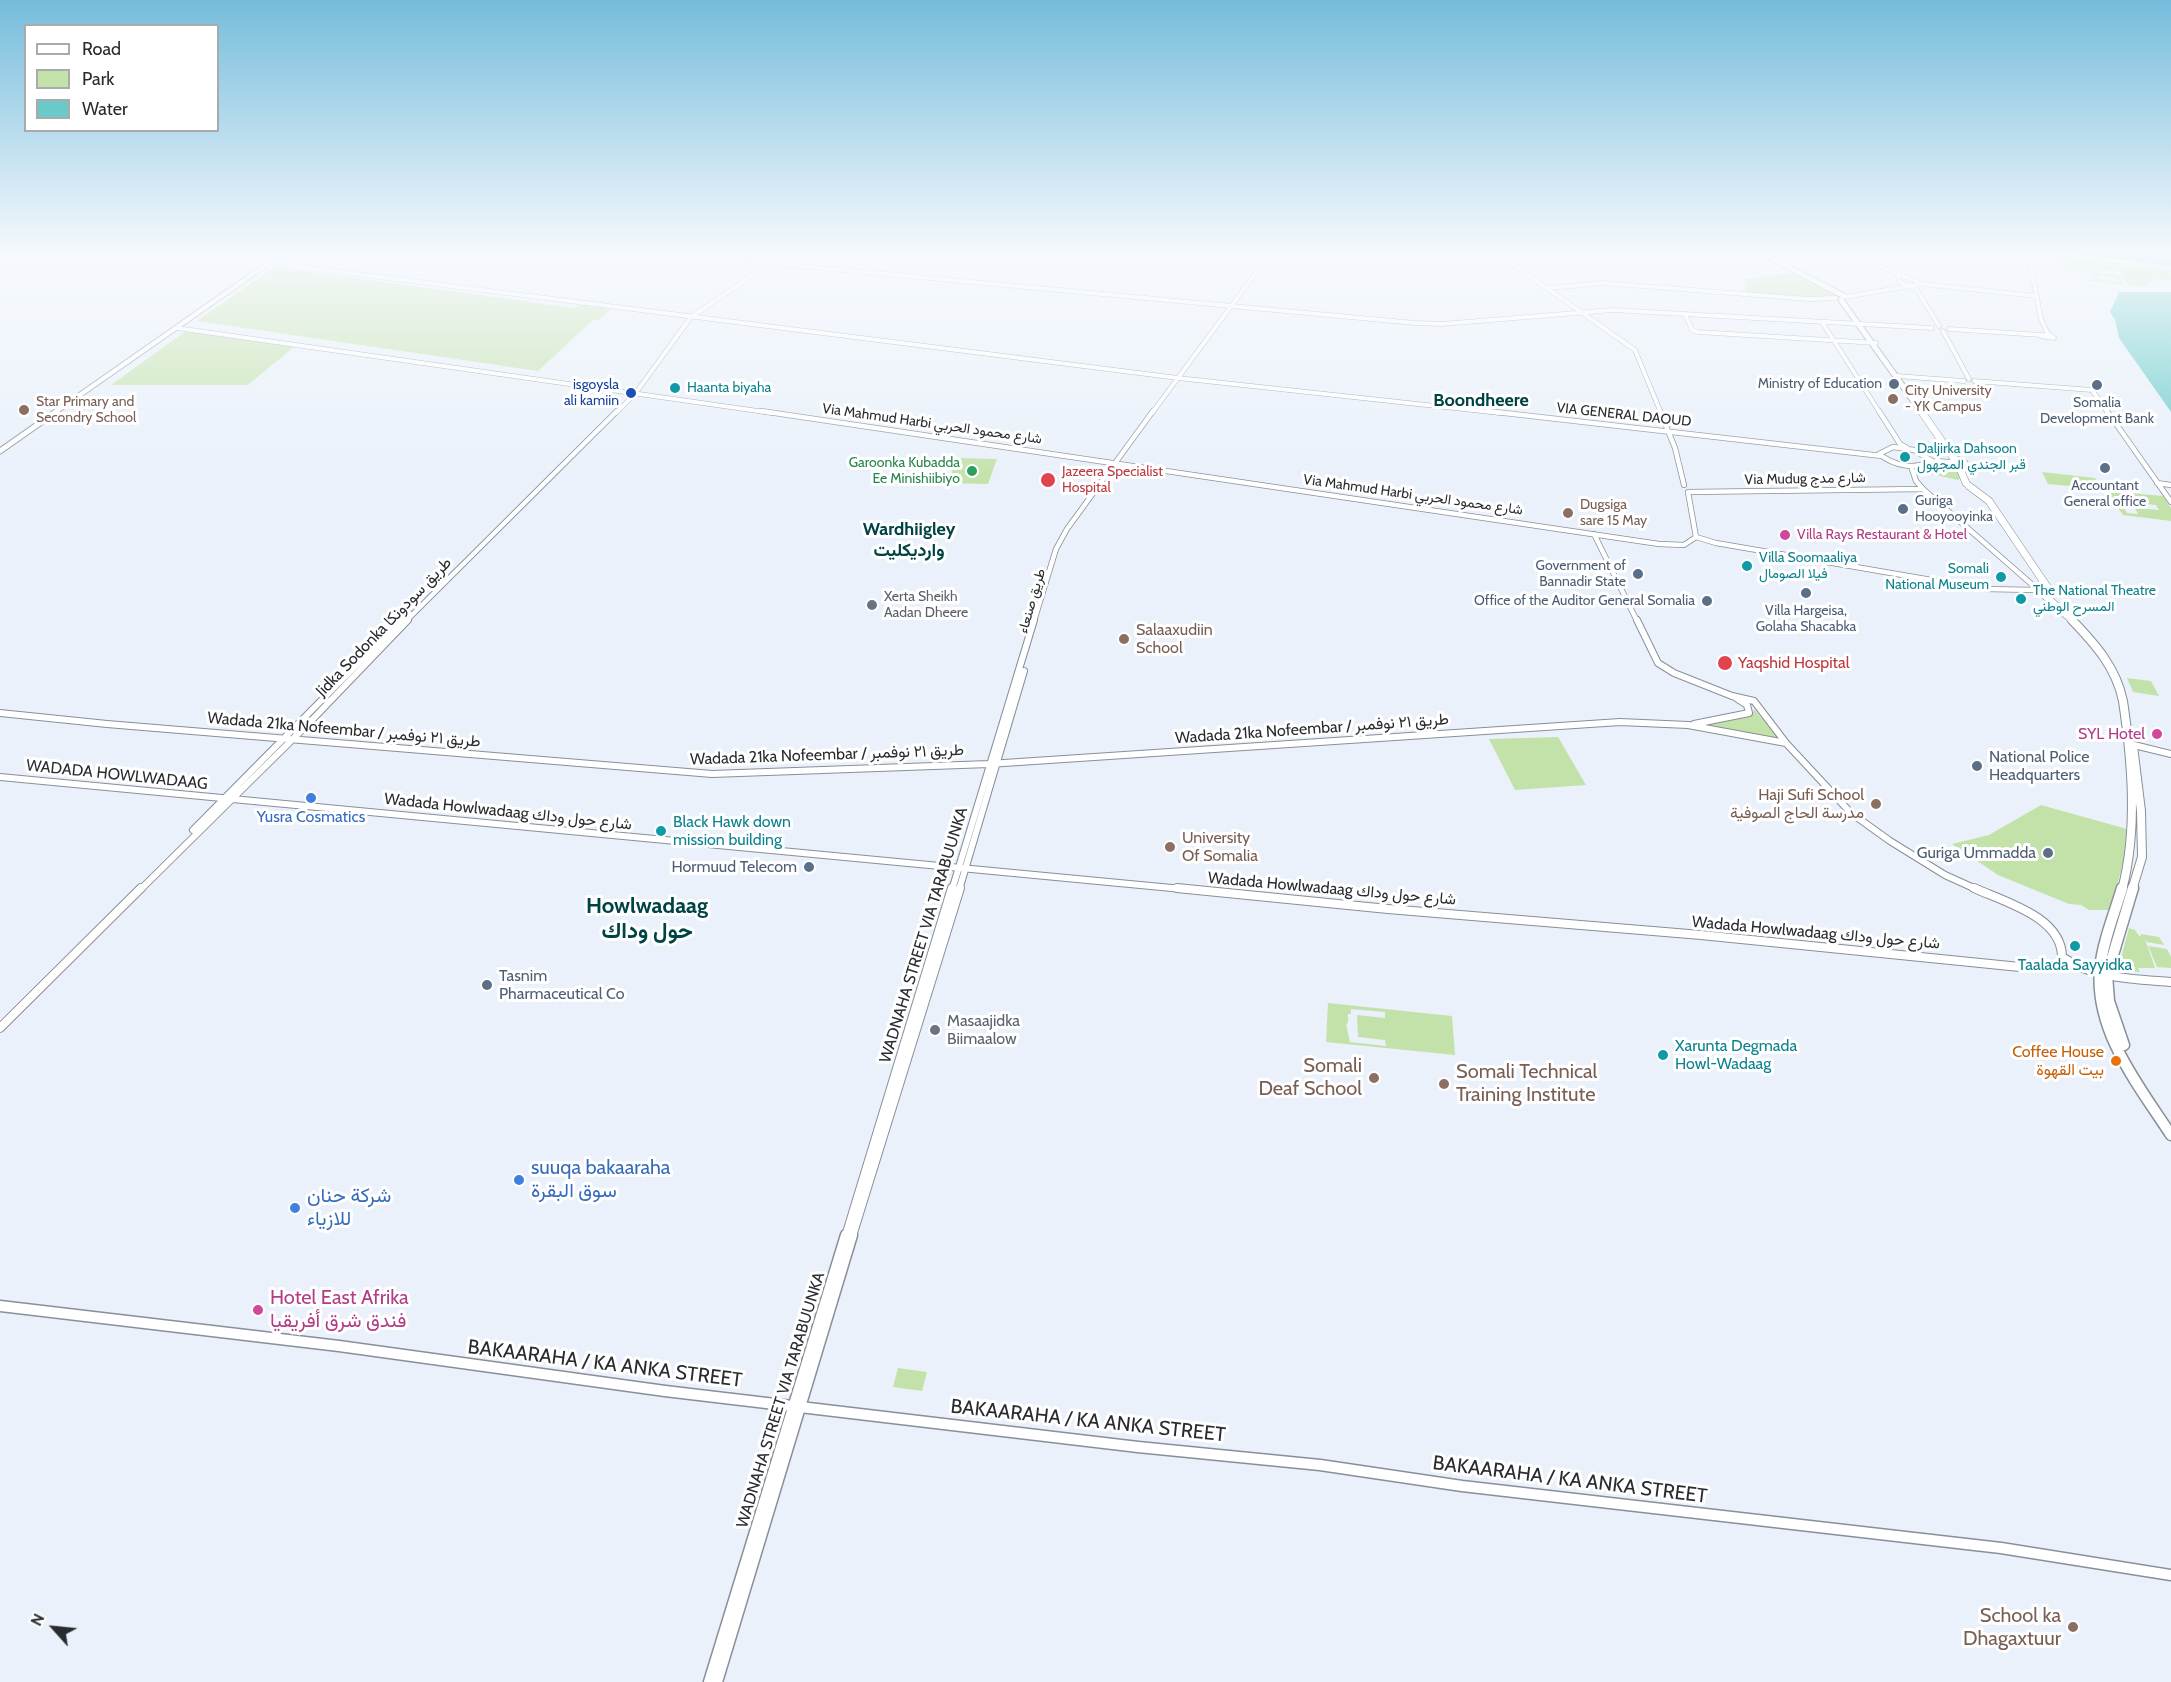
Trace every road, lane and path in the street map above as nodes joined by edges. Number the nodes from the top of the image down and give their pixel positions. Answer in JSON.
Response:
{"nodes":[{"id":1,"x":173,"y":329,"type":"edge"},
{"id":2,"x":194,"y":329,"type":"edge"},
{"id":3,"x":680,"y":329,"type":"edge"},
{"id":4,"x":788,"y":329,"type":"edge"},
{"id":5,"x":1216,"y":329,"type":"edge"},
{"id":6,"x":1607,"y":329,"type":"edge"},
{"id":7,"x":1693,"y":329,"type":"edge"},
{"id":8,"x":1827,"y":329,"type":"edge"},
{"id":9,"x":1866,"y":329,"type":"edge"},
{"id":10,"x":1937,"y":329,"type":"edge"},
{"id":11,"x":1948,"y":329,"type":"edge"},
{"id":12,"x":1956,"y":329,"type":"edge"},
{"id":13,"x":2044,"y":329,"type":"edge"},
{"id":14,"x":1943,"y":331,"type":"junction"},
{"id":15,"x":1834,"y":340,"type":"junction"},
{"id":16,"x":1875,"y":343,"type":"junction"},
{"id":17,"x":1899,"y":376,"type":"junction"},
{"id":18,"x":1180,"y":379,"type":"junction"},
{"id":19,"x":1969,"y":380,"type":"junction"},
{"id":20,"x":633,"y":393,"type":"junction"},
{"id":21,"x":1668,"y":431,"type":"junction"},
{"id":22,"x":1898,"y":445,"type":"junction"},
{"id":23,"x":0,"y":451,"type":"edge"},
{"id":24,"x":1881,"y":454,"type":"junction"},
{"id":25,"x":1928,"y":456,"type":"junction"},
{"id":26,"x":1117,"y":462,"type":"junction"},
{"id":27,"x":1958,"y":462,"type":"junction"},
{"id":28,"x":1930,"y":463,"type":"junction"},
{"id":29,"x":1913,"y":468,"type":"junction"},
{"id":30,"x":2157,"y":483,"type":"junction"},
{"id":31,"x":1101,"y":484,"type":"junction"},
{"id":32,"x":1684,"y":485,"type":"dead end"},
{"id":33,"x":2171,"y":485,"type":"edge"},
{"id":34,"x":1923,"y":489,"type":"junction"},
{"id":35,"x":2171,"y":502,"type":"edge"},
{"id":36,"x":1594,"y":534,"type":"junction"},
{"id":37,"x":1696,"y":537,"type":"junction"},
{"id":38,"x":2042,"y":590,"type":"junction"},
{"id":39,"x":1045,"y":591,"type":"junction"},
{"id":40,"x":1732,"y":696,"type":"junction"},
{"id":41,"x":0,"y":713,"type":"edge"},
{"id":42,"x":1688,"y":725,"type":"junction"},
{"id":43,"x":289,"y":739,"type":"junction"},
{"id":44,"x":1785,"y":743,"type":"junction"},
{"id":45,"x":2130,"y":744,"type":"junction"},
{"id":46,"x":2171,"y":754,"type":"edge"},
{"id":47,"x":993,"y":764,"type":"junction"},
{"id":48,"x":0,"y":777,"type":"edge"},
{"id":49,"x":227,"y":799,"type":"junction"},
{"id":50,"x":2132,"y":837,"type":"junction"},
{"id":51,"x":2142,"y":838,"type":"junction"},
{"id":52,"x":962,"y":869,"type":"junction"},
{"id":53,"x":2117,"y":921,"type":"junction"},
{"id":54,"x":2074,"y":966,"type":"junction"},
{"id":55,"x":2101,"y":973,"type":"junction"},
{"id":56,"x":2171,"y":980,"type":"edge"},
{"id":57,"x":0,"y":1023,"type":"edge"},
{"id":58,"x":0,"y":1028,"type":"edge"},
{"id":59,"x":2171,"y":1125,"type":"edge"},
{"id":60,"x":2171,"y":1135,"type":"edge"},
{"id":61,"x":0,"y":1306,"type":"edge"},
{"id":62,"x":796,"y":1405,"type":"junction"},
{"id":63,"x":2171,"y":1575,"type":"edge"},
{"id":64,"x":709,"y":1682,"type":"edge"},
{"id":65,"x":717,"y":1682,"type":"edge"}],
"edges":[{"from":1,"to":23,"type":"main road"},
{"from":2,"to":20,"type":"street","name":"Via Mahmud Harbi شارع محمود الحربي"},
{"from":3,"to":20,"type":"street","name":"Jidka Sodonka طريق سودونكا"},
{"from":4,"to":18,"type":"street","name":"VIA GENERAL DAOUD"},
{"from":5,"to":18,"type":"street"},
{"from":6,"to":21,"type":"street"},
{"from":7,"to":15,"type":"street"},
{"from":8,"to":15,"type":"street"},
{"from":9,"to":16,"type":"highway"},
{"from":10,"to":14,"type":"street"},
{"from":11,"to":14,"type":"street"},
{"from":12,"to":13,"type":"street"},
{"from":14,"to":19,"type":"street"},
{"from":15,"to":16,"type":"street"},
{"from":15,"to":22,"type":"street"},
{"from":16,"to":17,"type":"highway"},
{"from":17,"to":19,"type":"street"},
{"from":17,"to":27,"type":"highway"},
{"from":18,"to":21,"type":"street","name":"VIA GENERAL DAOUD"},
{"from":18,"to":26,"type":"street"},
{"from":19,"to":30,"type":"street"},
{"from":20,"to":26,"type":"street","name":"Via Mahmud Harbi شارع محمود الحربي"},
{"from":20,"to":43,"type":"street","name":"Jidka Sodonka طريق سودونكا"},
{"from":21,"to":24,"type":"street","name":"VIA GENERAL DAOUD"},
{"from":21,"to":32,"type":"street"},
{"from":22,"to":24,"type":"street"},
{"from":22,"to":25,"type":"street"},
{"from":24,"to":29,"type":"street","name":"VIA GENERAL DAOUD"},
{"from":25,"to":27,"type":"street"},
{"from":25,"to":28,"type":"street"},
{"from":26,"to":31,"type":"street"},
{"from":26,"to":36,"type":"street","name":"Via Mahmud Harbi شارع محمود الحربي"},
{"from":27,"to":28,"type":"street"},
{"from":27,"to":38,"type":"highway"},
{"from":28,"to":29,"type":"street"},
{"from":29,"to":34,"type":"street"},
{"from":30,"to":33,"type":"street"},
{"from":30,"to":35,"type":"street"},
{"from":31,"to":39,"type":"street","name":"طريق صنعاء"},
{"from":31,"to":39,"type":"street"},
{"from":34,"to":37,"type":"street","name":"Via Mudug شارع مدج"},
{"from":34,"to":38,"type":"street"},
{"from":36,"to":37,"type":"street","name":"Via Mahmud Harbi شارع محمود الحربي"},
{"from":36,"to":40,"type":"street"},
{"from":37,"to":38,"type":"street"},
{"from":38,"to":45,"type":"highway"},
{"from":39,"to":47,"type":"street"},
{"from":39,"to":47,"type":"street","name":"طريق صنعاء"},
{"from":40,"to":42,"type":"street"},
{"from":40,"to":44,"type":"street"},
{"from":41,"to":43,"type":"street","name":"Wadada 21ka Nofeembar / طريق ٢١ نوفمبر"},
{"from":42,"to":44,"type":"street"},
{"from":42,"to":47,"type":"street","name":"Wadada 21ka Nofeembar / طريق ٢١ نوفمبر"},
{"from":43,"to":47,"type":"street","name":"Wadada 21ka Nofeembar / طريق ٢١ نوفمبر"},
{"from":43,"to":49,"type":"street","name":"Jidka Sodonka طريق سودونكا"},
{"from":44,"to":54,"type":"street"},
{"from":45,"to":46,"type":"street"},
{"from":45,"to":50,"type":"highway"},
{"from":45,"to":51,"type":"highway"},
{"from":47,"to":52,"type":"street"},
{"from":48,"to":49,"type":"street","name":"WADADA HOWLWADAAG"},
{"from":49,"to":52,"type":"street","name":"Wadada Howlwadaag شارع حول وداك"},
{"from":49,"to":57,"type":"street","name":"Jidka Sodonka طريق سودونكا"},
{"from":49,"to":58,"type":"street","name":"Jidka Sodonka طريق سودونكا"},
{"from":50,"to":51,"type":"highway"},
{"from":50,"to":53,"type":"highway"},
{"from":51,"to":53,"type":"highway"},
{"from":52,"to":54,"type":"street","name":"Wadada Howlwadaag شارع حول وداك"},
{"from":52,"to":62,"type":"street"},
{"from":53,"to":55,"type":"highway"},
{"from":54,"to":55,"type":"street","name":"Wadada Howlwadaag شارع حول وداك"},
{"from":55,"to":56,"type":"street","name":"Wadada Howlwadaag شارع حول وداك"},
{"from":55,"to":59,"type":"highway"},
{"from":55,"to":60,"type":"highway"},
{"from":61,"to":62,"type":"street","name":"BAKAARAHA / KA ANKA STREET"},
{"from":62,"to":63,"type":"street","name":"BAKAARAHA / KA ANKA STREET"},
{"from":62,"to":64,"type":"street","name":"WADNAHA STREET VIA TARABUUNKA"},
{"from":62,"to":65,"type":"street"}]}
